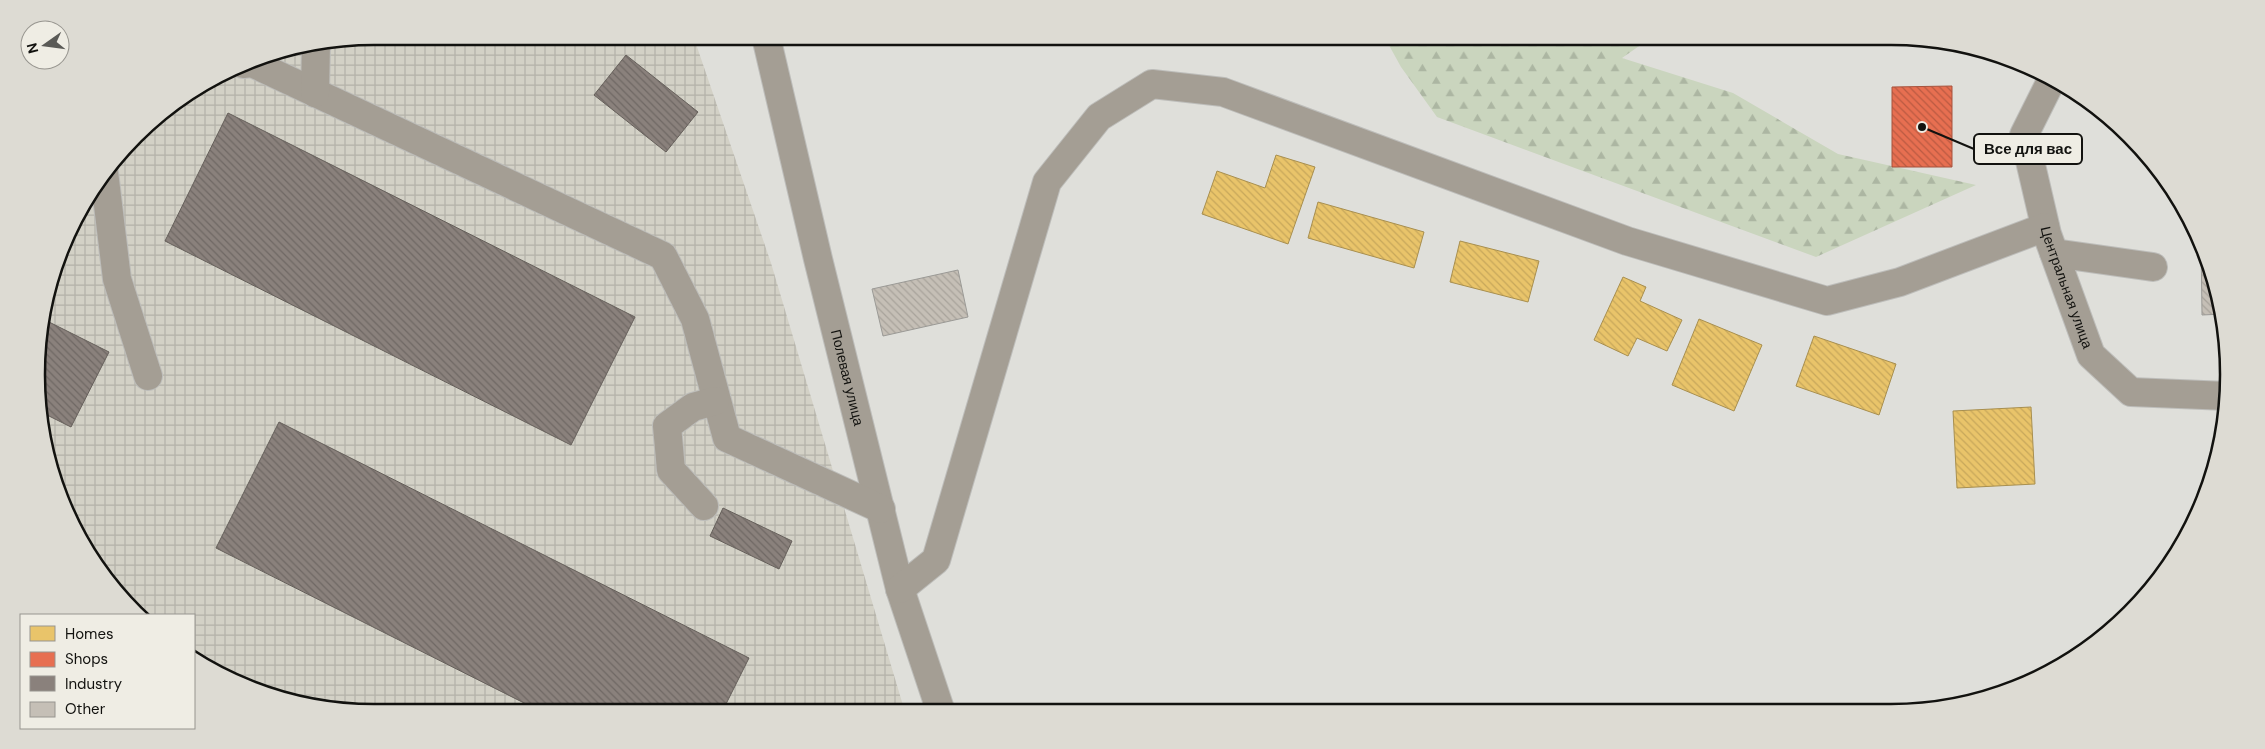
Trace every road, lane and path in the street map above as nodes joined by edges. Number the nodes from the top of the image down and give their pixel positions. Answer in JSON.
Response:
{"nodes":[{"id":1,"x":768,"y":45,"type":"edge"},
{"id":2,"x":316,"y":50,"type":"edge"},
{"id":3,"x":258,"y":66,"type":"edge"},
{"id":4,"x":2049,"y":86,"type":"edge"},
{"id":5,"x":315,"y":93,"type":"junction"},
{"id":6,"x":106,"y":185,"type":"edge"},
{"id":7,"x":2045,"y":227,"type":"junction"},
{"id":8,"x":2054,"y":253,"type":"junction"},
{"id":9,"x":2153,"y":266,"type":"dead end"},
{"id":10,"x":148,"y":376,"type":"dead end"},
{"id":11,"x":2219,"y":396,"type":"edge"},
{"id":12,"x":715,"y":401,"type":"junction"},
{"id":13,"x":704,"y":506,"type":"dead end"},
{"id":14,"x":881,"y":509,"type":"junction"},
{"id":15,"x":900,"y":589,"type":"junction"},
{"id":16,"x":938,"y":704,"type":"edge"}],
"edges":[{"from":1,"to":14,"type":"street","name":"Полевая улица"},
{"from":2,"to":5,"type":"street"},
{"from":3,"to":5,"type":"street"},
{"from":4,"to":7,"type":"street","name":"Центральная улица"},
{"from":5,"to":12,"type":"street"},
{"from":6,"to":10,"type":"street"},
{"from":7,"to":8,"type":"street","name":"Центральная улица"},
{"from":7,"to":15,"type":"street"},
{"from":8,"to":9,"type":"street"},
{"from":8,"to":11,"type":"street","name":"Центральная улица"},
{"from":12,"to":13,"type":"street"},
{"from":12,"to":14,"type":"street"},
{"from":14,"to":15,"type":"street","name":"Полевая улица"},
{"from":15,"to":16,"type":"street","name":"Полевая улица"}]}
